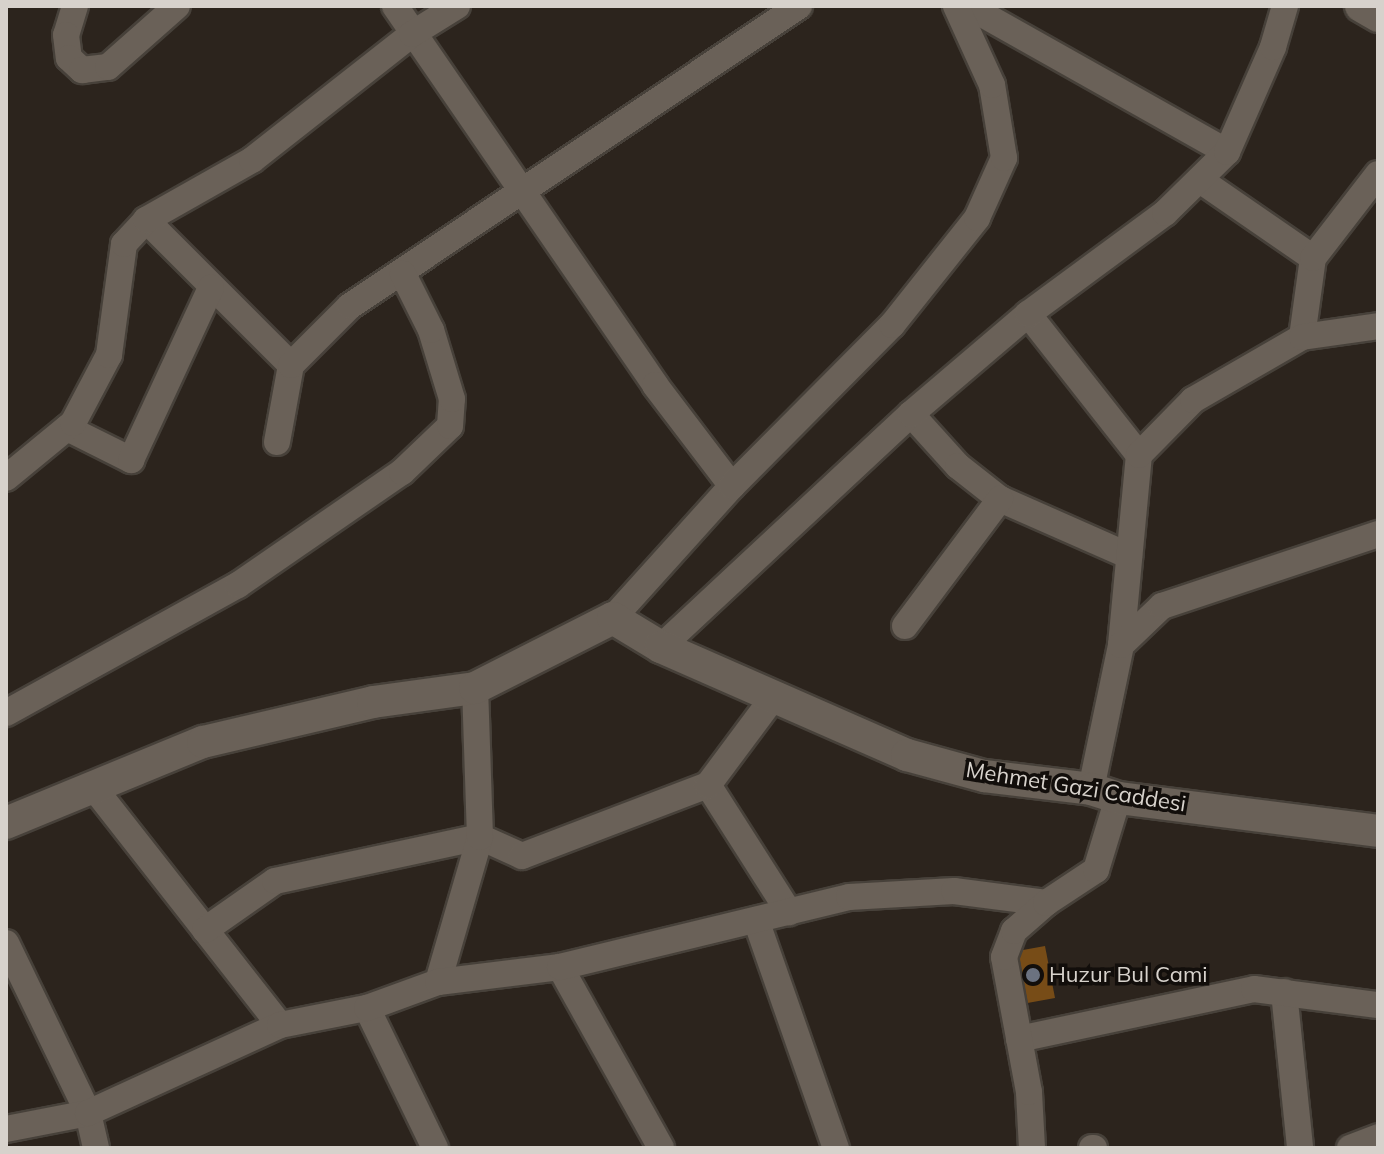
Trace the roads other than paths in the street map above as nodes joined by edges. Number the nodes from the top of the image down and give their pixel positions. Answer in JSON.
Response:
{"nodes":[{"id":1,"x":75,"y":6,"type":"edge"},
{"id":2,"x":177,"y":6,"type":"edge"},
{"id":3,"x":395,"y":6,"type":"edge"},
{"id":4,"x":457,"y":6,"type":"edge"},
{"id":5,"x":799,"y":6,"type":"edge"},
{"id":6,"x":956,"y":6,"type":"edge"},
{"id":7,"x":968,"y":6,"type":"edge"},
{"id":8,"x":1285,"y":6,"type":"edge"},
{"id":9,"x":1361,"y":6,"type":"edge"},
{"id":10,"x":1378,"y":16,"type":"edge"},
{"id":11,"x":412,"y":34,"type":"junction"},
{"id":12,"x":1227,"y":152,"type":"junction"},
{"id":13,"x":1378,"y":174,"type":"edge"},
{"id":14,"x":1200,"y":180,"type":"junction"},
{"id":15,"x":524,"y":193,"type":"junction"},
{"id":16,"x":146,"y":220,"type":"junction"},
{"id":17,"x":1313,"y":258,"type":"junction"},
{"id":18,"x":403,"y":274,"type":"junction"},
{"id":19,"x":211,"y":288,"type":"junction"},
{"id":20,"x":1028,"y":314,"type":"junction"},
{"id":21,"x":1378,"y":326,"type":"edge"},
{"id":22,"x":1302,"y":337,"type":"junction"},
{"id":23,"x":291,"y":365,"type":"junction"},
{"id":24,"x":911,"y":414,"type":"junction"},
{"id":25,"x":67,"y":428,"type":"junction"},
{"id":26,"x":277,"y":442,"type":"dead end"},
{"id":27,"x":1139,"y":455,"type":"junction"},
{"id":28,"x":6,"y":478,"type":"edge"},
{"id":29,"x":732,"y":486,"type":"junction"},
{"id":30,"x":1000,"y":499,"type":"junction"},
{"id":31,"x":1378,"y":534,"type":"edge"},
{"id":32,"x":1129,"y":556,"type":"junction"},
{"id":33,"x":613,"y":618,"type":"junction"},
{"id":34,"x":905,"y":626,"type":"dead end"},
{"id":35,"x":1121,"y":645,"type":"junction"},
{"id":36,"x":661,"y":647,"type":"junction"},
{"id":37,"x":475,"y":688,"type":"junction"},
{"id":38,"x":775,"y":695,"type":"junction"},
{"id":39,"x":6,"y":713,"type":"edge"},
{"id":40,"x":708,"y":785,"type":"junction"},
{"id":41,"x":94,"y":788,"type":"junction"},
{"id":42,"x":1104,"y":794,"type":"junction"},
{"id":43,"x":6,"y":823,"type":"edge"},
{"id":44,"x":1378,"y":831,"type":"edge"},
{"id":45,"x":480,"y":837,"type":"junction"},
{"id":46,"x":1046,"y":903,"type":"junction"},
{"id":47,"x":789,"y":912,"type":"junction"},
{"id":48,"x":756,"y":920,"type":"junction"},
{"id":49,"x":205,"y":930,"type":"junction"},
{"id":50,"x":6,"y":943,"type":"edge"},
{"id":51,"x":560,"y":967,"type":"junction"},
{"id":52,"x":438,"y":982,"type":"junction"},
{"id":53,"x":1284,"y":992,"type":"junction"},
{"id":54,"x":1378,"y":1005,"type":"edge"},
{"id":55,"x":367,"y":1008,"type":"junction"},
{"id":56,"x":280,"y":1025,"type":"junction"},
{"id":57,"x":1019,"y":1039,"type":"junction"},
{"id":58,"x":88,"y":1113,"type":"junction"},
{"id":59,"x":6,"y":1129,"type":"edge"},
{"id":60,"x":1378,"y":1137,"type":"edge"},
{"id":61,"x":96,"y":1148,"type":"edge"},
{"id":62,"x":435,"y":1148,"type":"edge"},
{"id":63,"x":661,"y":1148,"type":"edge"},
{"id":64,"x":836,"y":1148,"type":"edge"},
{"id":65,"x":1032,"y":1148,"type":"edge"},
{"id":66,"x":1300,"y":1148,"type":"edge"},
{"id":67,"x":1350,"y":1148,"type":"edge"}],
"edges":[{"from":1,"to":2,"type":"street"},
{"from":3,"to":11,"type":"street"},
{"from":4,"to":11,"type":"street"},
{"from":5,"to":15,"type":"street"},
{"from":6,"to":29,"type":"street"},
{"from":7,"to":12,"type":"street"},
{"from":8,"to":12,"type":"street"},
{"from":9,"to":10,"type":"street"},
{"from":11,"to":15,"type":"street"},
{"from":11,"to":16,"type":"street"},
{"from":12,"to":14,"type":"street"},
{"from":13,"to":17,"type":"street"},
{"from":14,"to":17,"type":"street"},
{"from":14,"to":20,"type":"street"},
{"from":15,"to":18,"type":"street"},
{"from":15,"to":29,"type":"street"},
{"from":16,"to":19,"type":"street"},
{"from":16,"to":25,"type":"street"},
{"from":17,"to":22,"type":"street"},
{"from":18,"to":23,"type":"street"},
{"from":18,"to":39,"type":"street"},
{"from":19,"to":23,"type":"street"},
{"from":19,"to":25,"type":"street"},
{"from":20,"to":24,"type":"street"},
{"from":20,"to":27,"type":"street"},
{"from":21,"to":22,"type":"street"},
{"from":22,"to":27,"type":"street"},
{"from":23,"to":26,"type":"street"},
{"from":24,"to":30,"type":"street"},
{"from":24,"to":36,"type":"street"},
{"from":25,"to":28,"type":"street"},
{"from":27,"to":32,"type":"street"},
{"from":29,"to":33,"type":"street"},
{"from":30,"to":32,"type":"street"},
{"from":30,"to":34,"type":"street"},
{"from":31,"to":35,"type":"street"},
{"from":32,"to":35,"type":"street"},
{"from":33,"to":36,"type":"street","name":"Mehmet Gazi Caddesi"},
{"from":33,"to":37,"type":"street"},
{"from":35,"to":42,"type":"street"},
{"from":36,"to":38,"type":"street","name":"Mehmet Gazi Caddesi"},
{"from":37,"to":41,"type":"street"},
{"from":37,"to":45,"type":"street"},
{"from":38,"to":40,"type":"street"},
{"from":38,"to":42,"type":"street","name":"Mehmet Gazi Caddesi"},
{"from":40,"to":45,"type":"street"},
{"from":40,"to":47,"type":"street"},
{"from":41,"to":43,"type":"street"},
{"from":41,"to":49,"type":"street"},
{"from":42,"to":44,"type":"street","name":"Mehmet Gazi Caddesi"},
{"from":42,"to":46,"type":"street"},
{"from":45,"to":49,"type":"street"},
{"from":45,"to":52,"type":"street"},
{"from":46,"to":47,"type":"street"},
{"from":46,"to":57,"type":"street"},
{"from":47,"to":48,"type":"street"},
{"from":48,"to":51,"type":"street"},
{"from":48,"to":64,"type":"street"},
{"from":49,"to":56,"type":"street"},
{"from":50,"to":58,"type":"street"},
{"from":51,"to":52,"type":"street"},
{"from":51,"to":63,"type":"street"},
{"from":52,"to":55,"type":"street"},
{"from":53,"to":54,"type":"street"},
{"from":53,"to":57,"type":"street"},
{"from":53,"to":66,"type":"street"},
{"from":55,"to":56,"type":"street"},
{"from":55,"to":62,"type":"street"},
{"from":56,"to":58,"type":"street"},
{"from":57,"to":65,"type":"street"},
{"from":58,"to":59,"type":"street"},
{"from":58,"to":61,"type":"street"},
{"from":60,"to":67,"type":"street"}]}
